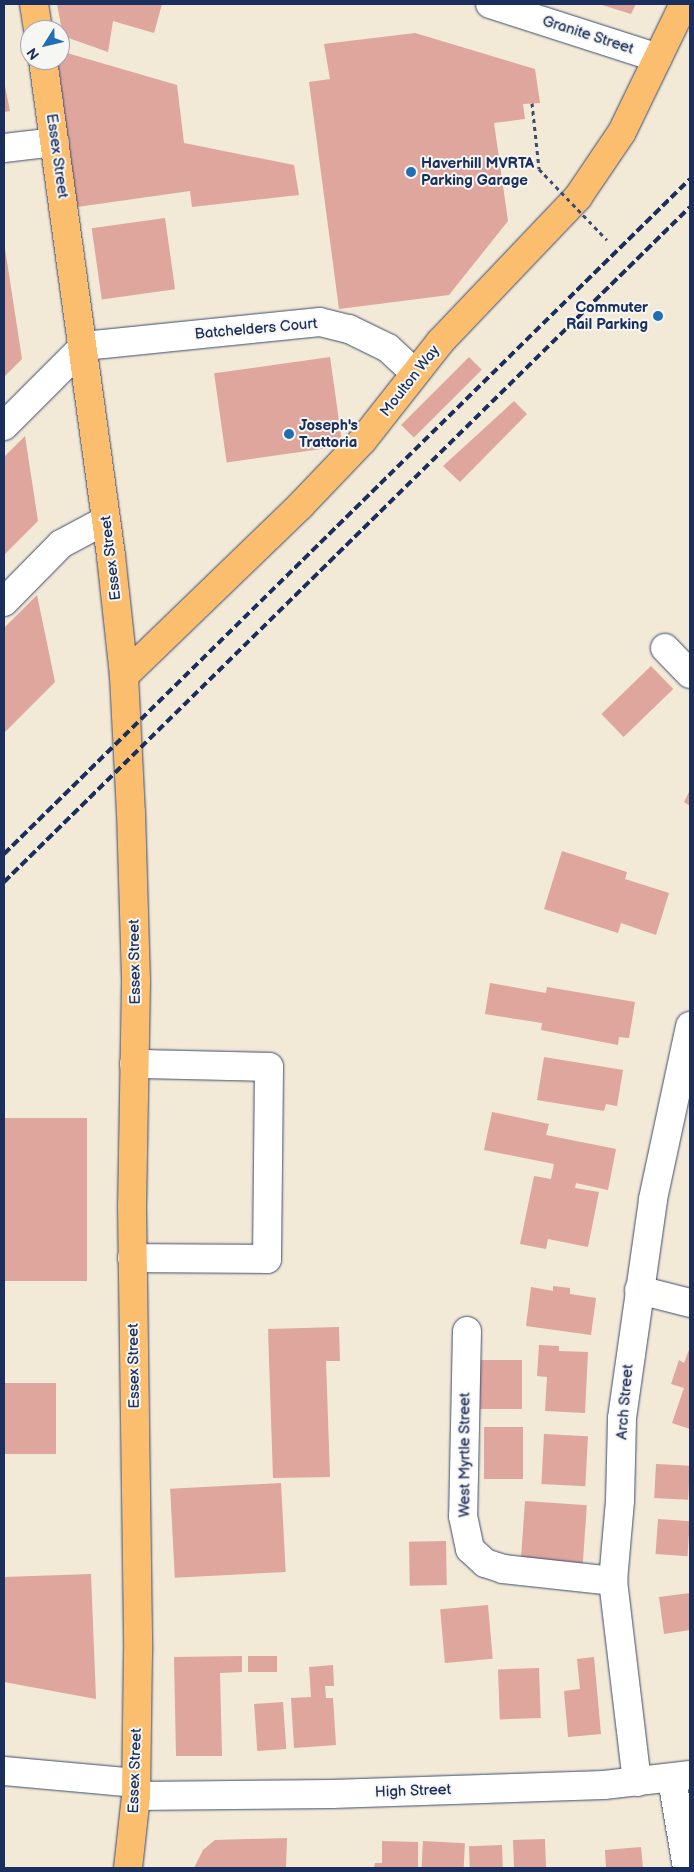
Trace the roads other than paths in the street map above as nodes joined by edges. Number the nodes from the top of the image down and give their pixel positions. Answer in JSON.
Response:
{"nodes":[{"id":1,"x":34,"y":4,"type":"edge"},
{"id":2,"x":490,"y":4,"type":"edge"},
{"id":3,"x":684,"y":4,"type":"edge"},
{"id":4,"x":518,"y":8,"type":"edge"},
{"id":5,"x":36,"y":20,"type":"edge"},
{"id":6,"x":658,"y":58,"type":"junction"},
{"id":7,"x":44,"y":70,"type":"edge"},
{"id":8,"x":55,"y":142,"type":"junction"},
{"id":9,"x":4,"y":148,"type":"edge"},
{"id":10,"x":84,"y":346,"type":"junction"},
{"id":11,"x":415,"y":373,"type":"junction"},
{"id":12,"x":4,"y":426,"type":"edge"},
{"id":13,"x":106,"y":520,"type":"junction"},
{"id":14,"x":4,"y":602,"type":"edge"},
{"id":15,"x":666,"y":648,"type":"dead end"},
{"id":16,"x":690,"y":674,"type":"edge"},
{"id":17,"x":124,"y":676,"type":"junction"},
{"id":18,"x":690,"y":1026,"type":"edge"},
{"id":19,"x":134,"y":1064,"type":"junction"},
{"id":20,"x":132,"y":1258,"type":"junction"},
{"id":21,"x":639,"y":1290,"type":"junction"},
{"id":22,"x":690,"y":1304,"type":"edge"},
{"id":23,"x":467,"y":1331,"type":"dead end"},
{"id":24,"x":613,"y":1581,"type":"junction"},
{"id":25,"x":4,"y":1771,"type":"edge"},
{"id":26,"x":681,"y":1777,"type":"edge"},
{"id":27,"x":637,"y":1782,"type":"junction"},
{"id":28,"x":136,"y":1789,"type":"junction"},
{"id":29,"x":128,"y":1868,"type":"edge"},
{"id":30,"x":687,"y":1868,"type":"edge"}],
"edges":[{"from":1,"to":5,"type":"main road"},
{"from":2,"to":4,"type":"street","name":"Granite Street"},
{"from":3,"to":6,"type":"main road","name":"Moulton Way"},
{"from":4,"to":6,"type":"street","name":"Granite Street"},
{"from":6,"to":11,"type":"main road","name":"Moulton Way"},
{"from":7,"to":8,"type":"main road","name":"Essex Street"},
{"from":8,"to":9,"type":"street"},
{"from":8,"to":10,"type":"main road","name":"Essex Street"},
{"from":10,"to":11,"type":"street","name":"Batchelders Court"},
{"from":10,"to":12,"type":"street"},
{"from":10,"to":13,"type":"main road","name":"Essex Street"},
{"from":11,"to":17,"type":"main road","name":"Moulton Way"},
{"from":13,"to":14,"type":"street"},
{"from":13,"to":17,"type":"main road","name":"Essex Street"},
{"from":15,"to":16,"type":"street"},
{"from":17,"to":19,"type":"main road","name":"Essex Street"},
{"from":18,"to":21,"type":"street","name":"Arch Street"},
{"from":19,"to":20,"type":"main road","name":"Essex Street"},
{"from":19,"to":20,"type":"street"},
{"from":20,"to":28,"type":"main road","name":"Essex Street"},
{"from":21,"to":22,"type":"street"},
{"from":21,"to":24,"type":"street","name":"Arch Street"},
{"from":23,"to":24,"type":"street","name":"West Myrtle Street"},
{"from":24,"to":27,"type":"street","name":"Arch Street"},
{"from":25,"to":28,"type":"street","name":"High Street"},
{"from":26,"to":27,"type":"street","name":"High Street"},
{"from":26,"to":30,"type":"street"},
{"from":27,"to":28,"type":"street","name":"High Street"},
{"from":28,"to":29,"type":"main road","name":"Essex Street"}]}
